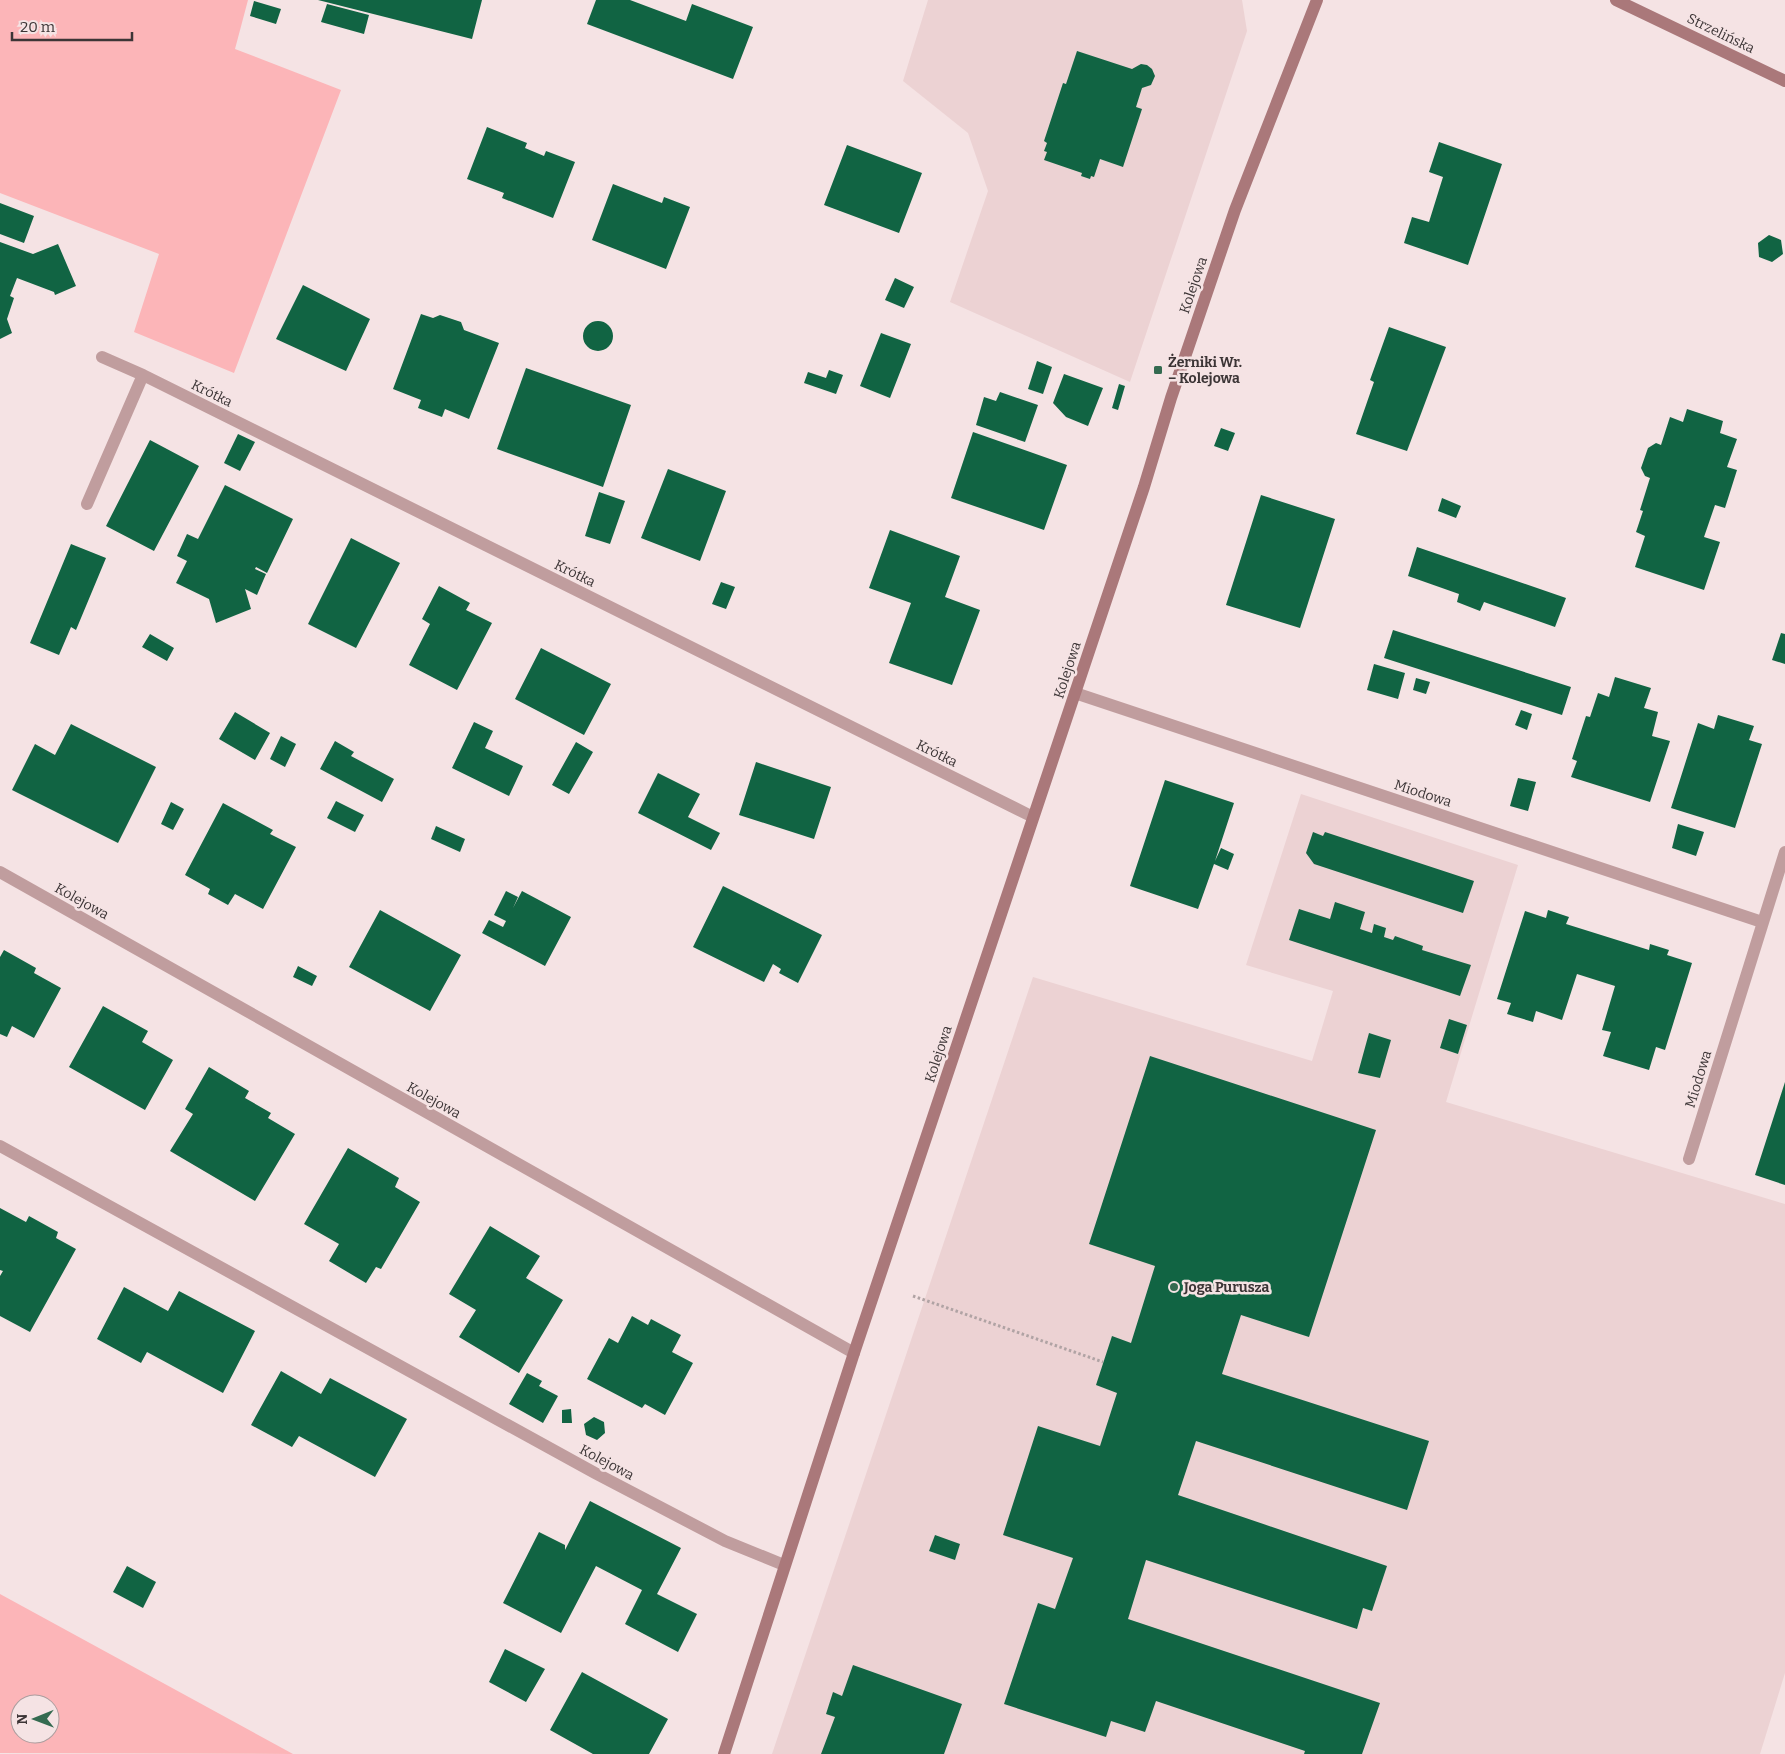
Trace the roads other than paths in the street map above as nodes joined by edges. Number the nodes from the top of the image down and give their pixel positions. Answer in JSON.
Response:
{"nodes":[{"id":1,"x":1317,"y":0,"type":"edge"},
{"id":2,"x":1616,"y":0,"type":"edge"},
{"id":3,"x":1785,"y":81,"type":"edge"},
{"id":4,"x":102,"y":357,"type":"dead end"},
{"id":5,"x":143,"y":375,"type":"junction"},
{"id":6,"x":88,"y":504,"type":"dead end"},
{"id":7,"x":1075,"y":693,"type":"junction"},
{"id":8,"x":1033,"y":817,"type":"junction"},
{"id":9,"x":1785,"y":852,"type":"edge"},
{"id":10,"x":0,"y":872,"type":"edge"},
{"id":11,"x":1762,"y":922,"type":"junction"},
{"id":12,"x":0,"y":1146,"type":"edge"},
{"id":13,"x":1689,"y":1159,"type":"dead end"},
{"id":14,"x":854,"y":1353,"type":"junction"},
{"id":15,"x":784,"y":1565,"type":"junction"},
{"id":16,"x":724,"y":1754,"type":"edge"}],
"edges":[{"from":1,"to":7,"type":"street","name":"Kolejowa"},
{"from":2,"to":3,"type":"street","name":"Strzelińska"},
{"from":4,"to":5,"type":"street","name":"Krótka"},
{"from":5,"to":6,"type":"street"},
{"from":5,"to":8,"type":"street","name":"Krótka"},
{"from":7,"to":8,"type":"street","name":"Kolejowa"},
{"from":7,"to":11,"type":"street","name":"Miodowa"},
{"from":8,"to":14,"type":"street","name":"Kolejowa"},
{"from":9,"to":11,"type":"street","name":"Miodowa"},
{"from":10,"to":14,"type":"street","name":"Kolejowa"},
{"from":11,"to":13,"type":"street","name":"Miodowa"},
{"from":12,"to":15,"type":"street","name":"Kolejowa"},
{"from":14,"to":15,"type":"street","name":"Kolejowa"},
{"from":15,"to":16,"type":"street","name":"Kolejowa"}]}
